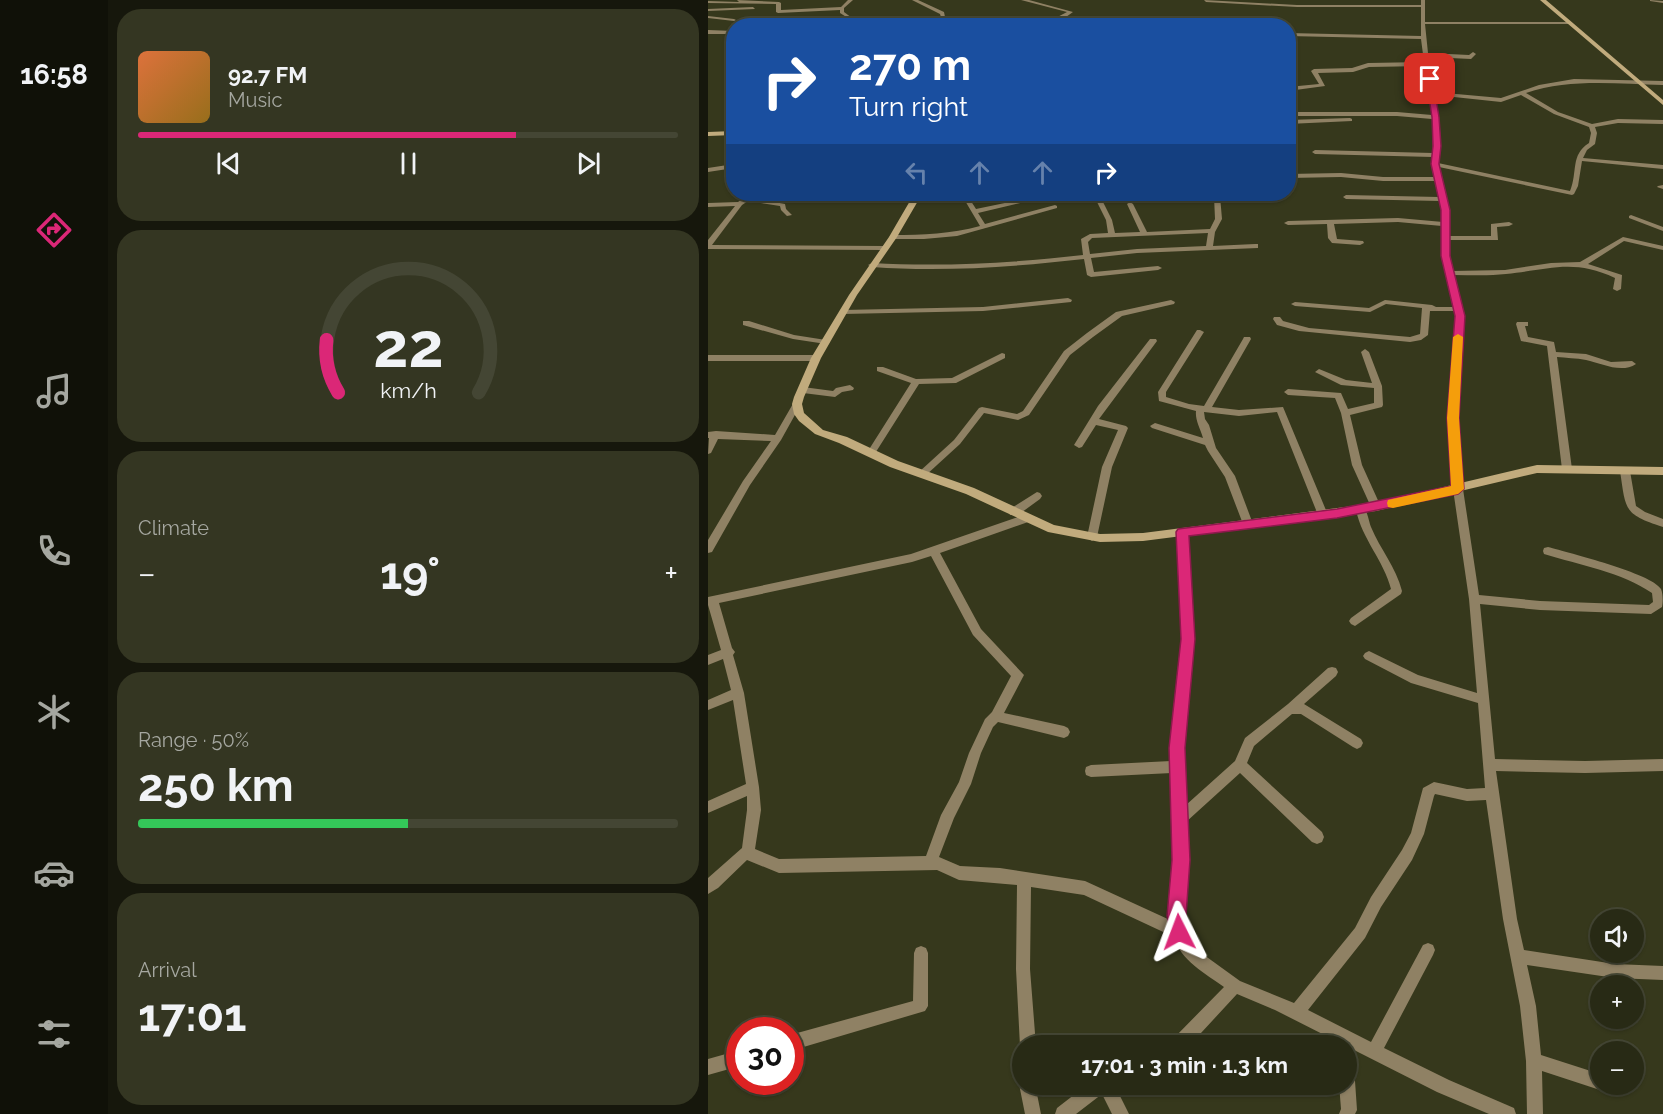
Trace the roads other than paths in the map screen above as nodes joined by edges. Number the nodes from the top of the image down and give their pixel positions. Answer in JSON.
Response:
{"nodes":[{"id":1,"x":851,"y":0,"type":"edge"},
{"id":2,"x":914,"y":0,"type":"edge"},
{"id":3,"x":1023,"y":0,"type":"edge"},
{"id":4,"x":1051,"y":0,"type":"edge"},
{"id":5,"x":1544,"y":0,"type":"edge"},
{"id":6,"x":1567,"y":0,"type":"edge"},
{"id":7,"x":1652,"y":0,"type":"edge"},
{"id":8,"x":1206,"y":1,"type":"edge"},
{"id":9,"x":708,"y":2,"type":"edge"},
{"id":10,"x":742,"y":2,"type":"edge"},
{"id":11,"x":1663,"y":2,"type":"edge"},
{"id":12,"x":1423,"y":3,"type":"edge"},
{"id":13,"x":1041,"y":4,"type":"junction"},
{"id":14,"x":842,"y":9,"type":"junction"},
{"id":15,"x":708,"y":10,"type":"edge"},
{"id":16,"x":779,"y":10,"type":"junction"},
{"id":17,"x":708,"y":17,"type":"edge"},
{"id":18,"x":850,"y":18,"type":"edge"},
{"id":19,"x":943,"y":18,"type":"edge"},
{"id":20,"x":1060,"y":18,"type":"edge"},
{"id":21,"x":726,"y":19,"type":"edge"},
{"id":22,"x":1424,"y":22,"type":"junction"},
{"id":23,"x":1570,"y":23,"type":"junction"},
{"id":24,"x":708,"y":32,"type":"edge"},
{"id":25,"x":726,"y":33,"type":"edge"},
{"id":26,"x":1296,"y":34,"type":"edge"},
{"id":27,"x":1424,"y":39,"type":"junction"},
{"id":28,"x":1473,"y":54,"type":"dead end"},
{"id":29,"x":1427,"y":55,"type":"junction"},
{"id":30,"x":1428,"y":64,"type":"junction"},
{"id":31,"x":1640,"y":83,"type":"junction"},
{"id":32,"x":1663,"y":83,"type":"edge"},
{"id":33,"x":1296,"y":88,"type":"edge"},
{"id":34,"x":1431,"y":93,"type":"junction"},
{"id":35,"x":1523,"y":94,"type":"junction"},
{"id":36,"x":1663,"y":103,"type":"edge"},
{"id":37,"x":1296,"y":114,"type":"edge"},
{"id":38,"x":1419,"y":115,"type":"junction"},
{"id":39,"x":1435,"y":117,"type":"junction"},
{"id":40,"x":1296,"y":122,"type":"edge"},
{"id":41,"x":1663,"y":122,"type":"edge"},
{"id":42,"x":1592,"y":126,"type":"junction"},
{"id":43,"x":726,"y":133,"type":"edge"},
{"id":44,"x":708,"y":134,"type":"edge"},
{"id":45,"x":1315,"y":152,"type":"dead end"},
{"id":46,"x":1436,"y":155,"type":"junction"},
{"id":47,"x":1578,"y":159,"type":"junction"},
{"id":48,"x":1435,"y":164,"type":"junction"},
{"id":49,"x":726,"y":167,"type":"edge"},
{"id":50,"x":1663,"y":167,"type":"edge"},
{"id":51,"x":708,"y":170,"type":"edge"},
{"id":52,"x":1296,"y":176,"type":"edge"},
{"id":53,"x":1437,"y":179,"type":"junction"},
{"id":54,"x":1346,"y":197,"type":"dead end"},
{"id":55,"x":1444,"y":199,"type":"junction"},
{"id":56,"x":733,"y":201,"type":"edge"},
{"id":57,"x":744,"y":201,"type":"edge"},
{"id":58,"x":758,"y":201,"type":"edge"},
{"id":59,"x":913,"y":201,"type":"edge"},
{"id":60,"x":968,"y":201,"type":"edge"},
{"id":61,"x":1024,"y":201,"type":"edge"},
{"id":62,"x":1100,"y":201,"type":"edge"},
{"id":63,"x":1217,"y":201,"type":"edge"},
{"id":64,"x":1130,"y":204,"type":"dead end"},
{"id":65,"x":708,"y":205,"type":"edge"},
{"id":66,"x":1055,"y":207,"type":"dead end"},
{"id":67,"x":974,"y":212,"type":"junction"},
{"id":68,"x":789,"y":215,"type":"dead end"},
{"id":69,"x":1631,"y":218,"type":"dead end"},
{"id":70,"x":1330,"y":222,"type":"junction"},
{"id":71,"x":1288,"y":223,"type":"dead end"},
{"id":72,"x":1447,"y":224,"type":"junction"},
{"id":73,"x":1509,"y":224,"type":"dead end"},
{"id":74,"x":984,"y":227,"type":"junction"},
{"id":75,"x":1663,"y":229,"type":"edge"},
{"id":76,"x":1212,"y":231,"type":"junction"},
{"id":77,"x":1144,"y":233,"type":"junction"},
{"id":78,"x":1112,"y":235,"type":"junction"},
{"id":79,"x":893,"y":237,"type":"junction"},
{"id":80,"x":1446,"y":238,"type":"junction"},
{"id":81,"x":1360,"y":243,"type":"dead end"},
{"id":82,"x":708,"y":246,"type":"edge"},
{"id":83,"x":1255,"y":246,"type":"dead end"},
{"id":84,"x":884,"y":248,"type":"junction"},
{"id":85,"x":1209,"y":248,"type":"junction"},
{"id":86,"x":1663,"y":249,"type":"edge"},
{"id":87,"x":1088,"y":256,"type":"junction"},
{"id":88,"x":1582,"y":264,"type":"junction"},
{"id":89,"x":872,"y":266,"type":"junction"},
{"id":90,"x":1158,"y":268,"type":"dead end"},
{"id":91,"x":1450,"y":273,"type":"junction"},
{"id":92,"x":1617,"y":289,"type":"dead end"},
{"id":93,"x":1068,"y":300,"type":"dead end"},
{"id":94,"x":1171,"y":302,"type":"dead end"},
{"id":95,"x":1295,"y":304,"type":"dead end"},
{"id":96,"x":1432,"y":307,"type":"junction"},
{"id":97,"x":1459,"y":309,"type":"junction"},
{"id":98,"x":843,"y":312,"type":"junction"},
{"id":99,"x":1277,"y":319,"type":"dead end"},
{"id":100,"x":746,"y":323,"type":"dead end"},
{"id":101,"x":1525,"y":324,"type":"dead end"},
{"id":102,"x":1200,"y":332,"type":"dead end"},
{"id":103,"x":1247,"y":339,"type":"dead end"},
{"id":104,"x":1153,"y":341,"type":"dead end"},
{"id":105,"x":826,"y":342,"type":"junction"},
{"id":106,"x":1365,"y":352,"type":"dead end"},
{"id":107,"x":1554,"y":354,"type":"junction"},
{"id":108,"x":1002,"y":356,"type":"dead end"},
{"id":109,"x":708,"y":358,"type":"edge"},
{"id":110,"x":816,"y":358,"type":"junction"},
{"id":111,"x":1632,"y":364,"type":"dead end"},
{"id":112,"x":880,"y":369,"type":"dead end"},
{"id":113,"x":1319,"y":372,"type":"dead end"},
{"id":114,"x":917,"y":381,"type":"junction"},
{"id":115,"x":1378,"y":386,"type":"junction"},
{"id":116,"x":850,"y":388,"type":"dead end"},
{"id":117,"x":802,"y":390,"type":"junction"},
{"id":118,"x":1288,"y":392,"type":"dead end"},
{"id":119,"x":797,"y":404,"type":"junction"},
{"id":120,"x":1204,"y":408,"type":"junction"},
{"id":121,"x":1345,"y":413,"type":"junction"},
{"id":122,"x":1093,"y":420,"type":"junction"},
{"id":123,"x":1155,"y":426,"type":"dead end"},
{"id":124,"x":712,"y":435,"type":"edge"},
{"id":125,"x":778,"y":438,"type":"junction"},
{"id":126,"x":1210,"y":443,"type":"junction"},
{"id":127,"x":1079,"y":445,"type":"dead end"},
{"id":128,"x":708,"y":451,"type":"edge"},
{"id":129,"x":871,"y":453,"type":"junction"},
{"id":130,"x":1567,"y":470,"type":"junction"},
{"id":131,"x":1624,"y":471,"type":"junction"},
{"id":132,"x":1663,"y":471,"type":"edge"},
{"id":133,"x":922,"y":474,"type":"junction"},
{"id":134,"x":1458,"y":489,"type":"junction"},
{"id":135,"x":1037,"y":496,"type":"dead end"},
{"id":136,"x":1376,"y":507,"type":"junction"},
{"id":137,"x":1361,"y":510,"type":"junction"},
{"id":138,"x":1014,"y":512,"type":"junction"},
{"id":139,"x":1323,"y":515,"type":"junction"},
{"id":140,"x":1027,"y":518,"type":"junction"},
{"id":141,"x":1663,"y":523,"type":"edge"},
{"id":142,"x":1248,"y":524,"type":"junction"},
{"id":143,"x":1182,"y":532,"type":"junction"},
{"id":144,"x":1092,"y":537,"type":"junction"},
{"id":145,"x":709,"y":545,"type":"edge"},
{"id":146,"x":1548,"y":550,"type":"dead end"},
{"id":147,"x":934,"y":552,"type":"junction"},
{"id":148,"x":1474,"y":599,"type":"junction"},
{"id":149,"x":710,"y":601,"type":"edge"},
{"id":150,"x":1355,"y":621,"type":"dead end"},
{"id":151,"x":729,"y":652,"type":"junction"},
{"id":152,"x":1369,"y":656,"type":"dead end"},
{"id":153,"x":708,"y":660,"type":"edge"},
{"id":154,"x":1332,"y":672,"type":"dead end"},
{"id":155,"x":738,"y":693,"type":"junction"},
{"id":156,"x":1484,"y":700,"type":"junction"},
{"id":157,"x":708,"y":705,"type":"edge"},
{"id":158,"x":1293,"y":707,"type":"junction"},
{"id":159,"x":996,"y":716,"type":"junction"},
{"id":160,"x":1064,"y":732,"type":"dead end"},
{"id":161,"x":1357,"y":743,"type":"dead end"},
{"id":162,"x":1240,"y":765,"type":"junction"},
{"id":163,"x":1491,"y":765,"type":"junction"},
{"id":164,"x":1663,"y":765,"type":"edge"},
{"id":165,"x":1178,"y":767,"type":"junction"},
{"id":166,"x":1091,"y":771,"type":"dead end"},
{"id":167,"x":753,"y":787,"type":"junction"},
{"id":168,"x":1492,"y":794,"type":"junction"},
{"id":169,"x":708,"y":807,"type":"edge"},
{"id":170,"x":1179,"y":820,"type":"junction"},
{"id":171,"x":1317,"y":837,"type":"dead end"},
{"id":172,"x":748,"y":852,"type":"junction"},
{"id":173,"x":930,"y":862,"type":"junction"},
{"id":174,"x":1024,"y":879,"type":"junction"},
{"id":175,"x":708,"y":887,"type":"edge"},
{"id":176,"x":1179,"y":932,"type":"junction"},
{"id":177,"x":1428,"y":950,"type":"dead end"},
{"id":178,"x":921,"y":953,"type":"dead end"},
{"id":179,"x":1518,"y":956,"type":"junction"},
{"id":180,"x":1663,"y":973,"type":"edge"},
{"id":181,"x":1235,"y":986,"type":"junction"},
{"id":182,"x":1296,"y":1012,"type":"junction"},
{"id":183,"x":1027,"y":1035,"type":"edge"},
{"id":184,"x":1188,"y":1035,"type":"edge"},
{"id":185,"x":1333,"y":1035,"type":"edge"},
{"id":186,"x":804,"y":1039,"type":"edge"},
{"id":187,"x":1357,"y":1045,"type":"edge"},
{"id":188,"x":1375,"y":1050,"type":"junction"},
{"id":189,"x":1534,"y":1061,"type":"junction"},
{"id":190,"x":726,"y":1062,"type":"edge"},
{"id":191,"x":708,"y":1066,"type":"edge"},
{"id":192,"x":1590,"y":1079,"type":"edge"},
{"id":193,"x":1030,"y":1095,"type":"edge"},
{"id":194,"x":1089,"y":1095,"type":"edge"},
{"id":195,"x":1110,"y":1095,"type":"edge"},
{"id":196,"x":1348,"y":1095,"type":"edge"},
{"id":197,"x":1034,"y":1114,"type":"edge"},
{"id":198,"x":1063,"y":1114,"type":"edge"},
{"id":199,"x":1121,"y":1114,"type":"edge"},
{"id":200,"x":1347,"y":1114,"type":"edge"},
{"id":201,"x":1508,"y":1114,"type":"edge"},
{"id":202,"x":1535,"y":1114,"type":"edge"}],
"edges":[{"from":1,"to":14,"type":"street"},
{"from":2,"to":19,"type":"street"},
{"from":3,"to":13,"type":"street"},
{"from":4,"to":13,"type":"street"},
{"from":5,"to":6,"type":"street"},
{"from":5,"to":23,"type":"street"},
{"from":7,"to":11,"type":"street"},
{"from":8,"to":12,"type":"street"},
{"from":9,"to":10,"type":"street"},
{"from":10,"to":16,"type":"street"},
{"from":12,"to":22,"type":"street"},
{"from":13,"to":20,"type":"street"},
{"from":14,"to":16,"type":"street"},
{"from":14,"to":18,"type":"street"},
{"from":15,"to":16,"type":"street"},
{"from":17,"to":21,"type":"street"},
{"from":22,"to":23,"type":"street"},
{"from":22,"to":27,"type":"street"},
{"from":23,"to":31,"type":"street"},
{"from":24,"to":25,"type":"street"},
{"from":26,"to":27,"type":"street"},
{"from":27,"to":29,"type":"street"},
{"from":28,"to":29,"type":"street"},
{"from":29,"to":30,"type":"street"},
{"from":30,"to":33,"type":"street"},
{"from":30,"to":34,"type":"street"},
{"from":31,"to":32,"type":"street"},
{"from":31,"to":35,"type":"street"},
{"from":31,"to":36,"type":"street"},
{"from":34,"to":35,"type":"street"},
{"from":34,"to":39,"type":"street"},
{"from":35,"to":42,"type":"street"},
{"from":37,"to":38,"type":"street"},
{"from":38,"to":39,"type":"street"},
{"from":38,"to":40,"type":"street"},
{"from":39,"to":46,"type":"street"},
{"from":41,"to":42,"type":"street"},
{"from":42,"to":47,"type":"street"},
{"from":43,"to":44,"type":"street"},
{"from":45,"to":46,"type":"street"},
{"from":46,"to":48,"type":"street"},
{"from":47,"to":48,"type":"street"},
{"from":47,"to":50,"type":"street"},
{"from":48,"to":53,"type":"street"},
{"from":49,"to":51,"type":"street"},
{"from":52,"to":53,"type":"street"},
{"from":53,"to":55,"type":"street"},
{"from":54,"to":55,"type":"street"},
{"from":55,"to":72,"type":"street"},
{"from":56,"to":65,"type":"street"},
{"from":57,"to":82,"type":"street"},
{"from":58,"to":68,"type":"street"},
{"from":59,"to":79,"type":"street"},
{"from":60,"to":67,"type":"street"},
{"from":61,"to":67,"type":"street"},
{"from":62,"to":78,"type":"street"},
{"from":63,"to":76,"type":"street"},
{"from":64,"to":77,"type":"street"},
{"from":66,"to":74,"type":"street"},
{"from":67,"to":74,"type":"street"},
{"from":69,"to":75,"type":"street"},
{"from":70,"to":71,"type":"street"},
{"from":70,"to":72,"type":"street"},
{"from":70,"to":81,"type":"street"},
{"from":72,"to":80,"type":"street"},
{"from":73,"to":80,"type":"street"},
{"from":74,"to":79,"type":"street"},
{"from":76,"to":77,"type":"street"},
{"from":76,"to":85,"type":"street"},
{"from":77,"to":78,"type":"street"},
{"from":78,"to":87,"type":"street"},
{"from":79,"to":84,"type":"street"},
{"from":80,"to":91,"type":"street"},
{"from":82,"to":84,"type":"street"},
{"from":83,"to":85,"type":"street"},
{"from":84,"to":89,"type":"street"},
{"from":85,"to":87,"type":"street"},
{"from":86,"to":88,"type":"street"},
{"from":87,"to":89,"type":"street"},
{"from":87,"to":90,"type":"street"},
{"from":88,"to":91,"type":"street"},
{"from":88,"to":92,"type":"street"},
{"from":89,"to":98,"type":"street"},
{"from":91,"to":97,"type":"street"},
{"from":93,"to":98,"type":"street"},
{"from":94,"to":133,"type":"street"},
{"from":95,"to":96,"type":"street"},
{"from":96,"to":97,"type":"street"},
{"from":96,"to":99,"type":"street"},
{"from":97,"to":134,"type":"street"},
{"from":98,"to":105,"type":"street"},
{"from":100,"to":105,"type":"street"},
{"from":101,"to":107,"type":"street"},
{"from":102,"to":120,"type":"street"},
{"from":103,"to":120,"type":"street"},
{"from":104,"to":122,"type":"street"},
{"from":105,"to":110,"type":"street"},
{"from":106,"to":115,"type":"street"},
{"from":107,"to":111,"type":"street"},
{"from":107,"to":130,"type":"street"},
{"from":108,"to":114,"type":"street"},
{"from":109,"to":110,"type":"street"},
{"from":110,"to":117,"type":"street"},
{"from":112,"to":114,"type":"street"},
{"from":113,"to":115,"type":"street"},
{"from":114,"to":129,"type":"street"},
{"from":115,"to":121,"type":"street"},
{"from":116,"to":117,"type":"street"},
{"from":117,"to":119,"type":"street"},
{"from":118,"to":121,"type":"street"},
{"from":119,"to":125,"type":"street"},
{"from":119,"to":129,"type":"street"},
{"from":120,"to":126,"type":"street"},
{"from":120,"to":139,"type":"street"},
{"from":121,"to":136,"type":"street"},
{"from":122,"to":127,"type":"street"},
{"from":122,"to":144,"type":"street"},
{"from":123,"to":126,"type":"street"},
{"from":124,"to":125,"type":"street"},
{"from":124,"to":128,"type":"street"},
{"from":125,"to":145,"type":"street"},
{"from":126,"to":142,"type":"street"},
{"from":129,"to":133,"type":"street"},
{"from":130,"to":131,"type":"street"},
{"from":130,"to":134,"type":"street"},
{"from":131,"to":132,"type":"street"},
{"from":131,"to":141,"type":"street"},
{"from":133,"to":138,"type":"street"},
{"from":134,"to":136,"type":"street"},
{"from":134,"to":148,"type":"street"},
{"from":135,"to":138,"type":"street"},
{"from":136,"to":137,"type":"street"},
{"from":137,"to":139,"type":"street"},
{"from":137,"to":150,"type":"street"},
{"from":138,"to":140,"type":"street"},
{"from":139,"to":142,"type":"street"},
{"from":140,"to":144,"type":"street"},
{"from":140,"to":147,"type":"street"},
{"from":142,"to":143,"type":"street"},
{"from":143,"to":144,"type":"street"},
{"from":143,"to":165,"type":"street"},
{"from":146,"to":148,"type":"street"},
{"from":147,"to":149,"type":"street"},
{"from":147,"to":159,"type":"street"},
{"from":148,"to":156,"type":"street"},
{"from":149,"to":151,"type":"street"},
{"from":151,"to":153,"type":"street"},
{"from":151,"to":155,"type":"street"},
{"from":152,"to":156,"type":"street"},
{"from":154,"to":158,"type":"street"},
{"from":155,"to":157,"type":"street"},
{"from":155,"to":167,"type":"street"},
{"from":156,"to":163,"type":"street"},
{"from":158,"to":161,"type":"street"},
{"from":158,"to":162,"type":"street"},
{"from":159,"to":160,"type":"street"},
{"from":159,"to":173,"type":"street"},
{"from":162,"to":170,"type":"street"},
{"from":162,"to":171,"type":"street"},
{"from":163,"to":164,"type":"street"},
{"from":163,"to":168,"type":"street"},
{"from":165,"to":166,"type":"street"},
{"from":165,"to":170,"type":"street"},
{"from":167,"to":169,"type":"street"},
{"from":167,"to":172,"type":"street"},
{"from":168,"to":179,"type":"street"},
{"from":168,"to":182,"type":"street"},
{"from":170,"to":176,"type":"street"},
{"from":172,"to":173,"type":"street"},
{"from":172,"to":175,"type":"street"},
{"from":173,"to":174,"type":"street"},
{"from":174,"to":176,"type":"street"},
{"from":174,"to":183,"type":"street"},
{"from":176,"to":181,"type":"street"},
{"from":177,"to":188,"type":"street"},
{"from":178,"to":186,"type":"street"},
{"from":179,"to":180,"type":"street"},
{"from":179,"to":189,"type":"street"},
{"from":181,"to":182,"type":"street"},
{"from":181,"to":184,"type":"street"},
{"from":182,"to":185,"type":"street"},
{"from":187,"to":188,"type":"street"},
{"from":188,"to":201,"type":"street"},
{"from":189,"to":192,"type":"street"},
{"from":189,"to":202,"type":"street"},
{"from":190,"to":191,"type":"street"},
{"from":193,"to":197,"type":"street"},
{"from":194,"to":198,"type":"street"},
{"from":195,"to":199,"type":"street"},
{"from":196,"to":200,"type":"street"}]}
